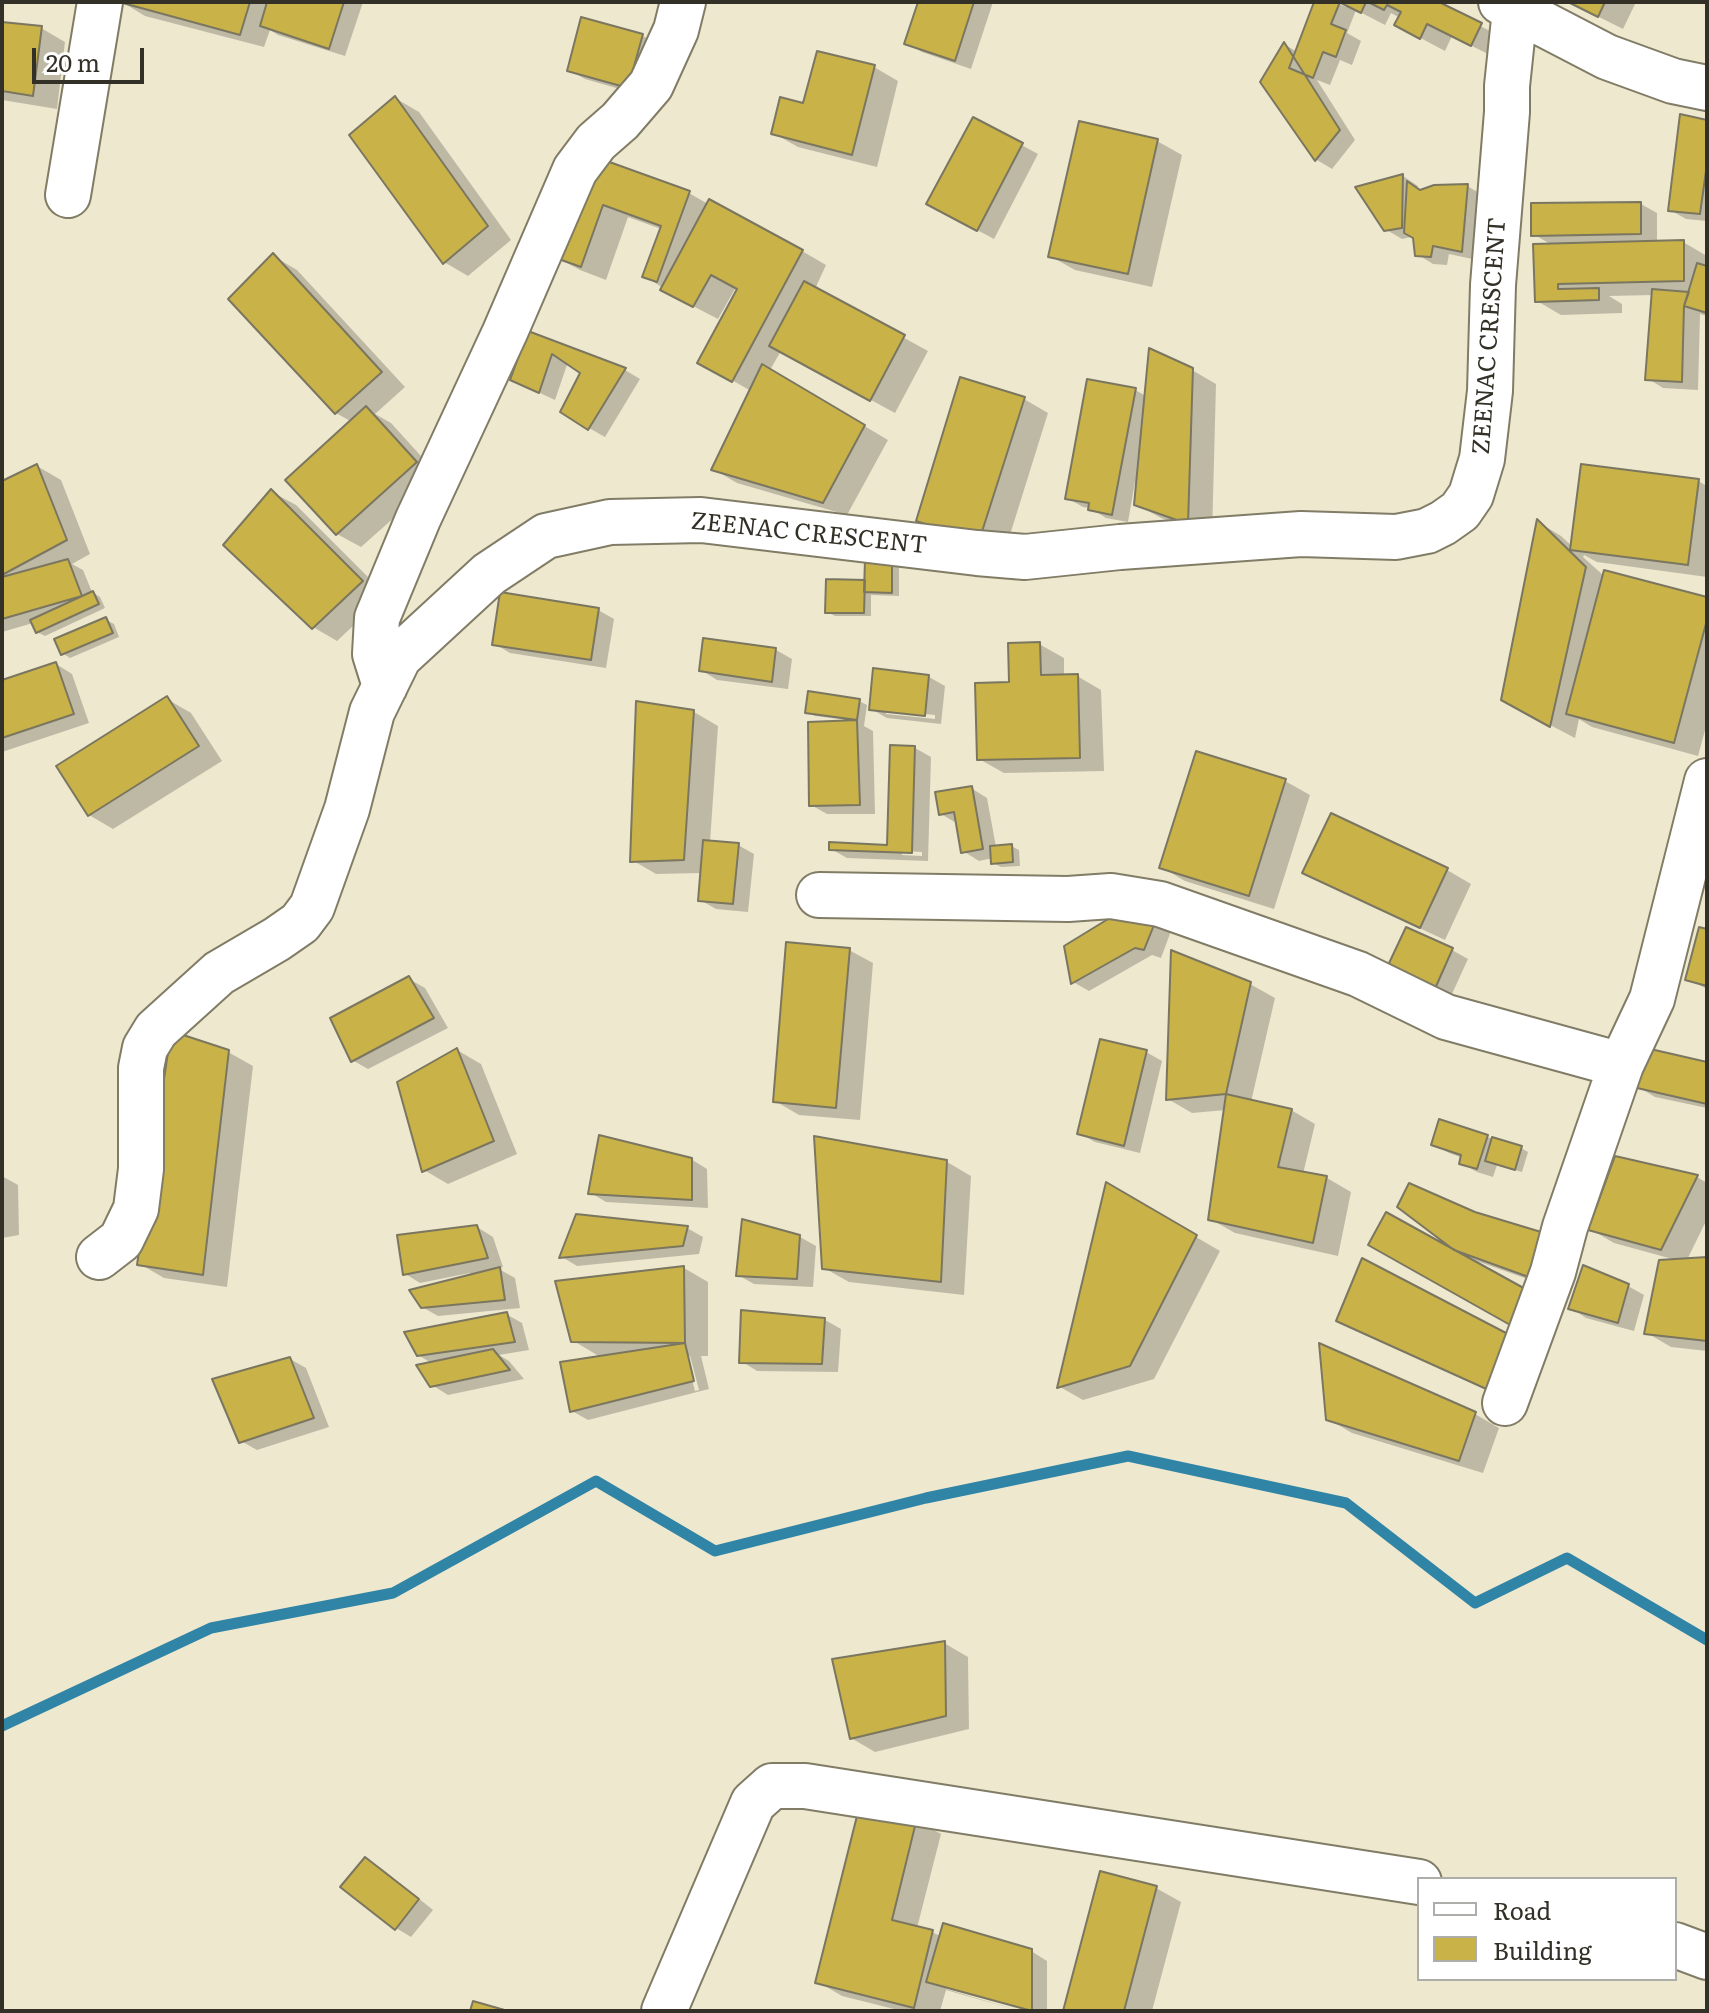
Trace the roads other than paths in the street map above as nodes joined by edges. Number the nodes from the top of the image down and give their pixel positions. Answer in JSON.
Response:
{"nodes":[{"id":1,"x":100,"y":2,"type":"edge"},
{"id":2,"x":683,"y":2,"type":"edge"},
{"id":3,"x":1508,"y":6,"type":"edge"},
{"id":4,"x":1707,"y":88,"type":"edge"},
{"id":5,"x":68,"y":195,"type":"dead end"},
{"id":6,"x":385,"y":686,"type":"junction"},
{"id":7,"x":1707,"y":781,"type":"edge"},
{"id":8,"x":819,"y":895,"type":"dead end"},
{"id":9,"x":1621,"y":1065,"type":"junction"},
{"id":10,"x":99,"y":1257,"type":"dead end"},
{"id":11,"x":1505,"y":1403,"type":"dead end"},
{"id":12,"x":1417,"y":1882,"type":"edge"},
{"id":13,"x":1677,"y":1946,"type":"edge"},
{"id":14,"x":1707,"y":1957,"type":"edge"},
{"id":15,"x":664,"y":2011,"type":"edge"}],
"edges":[{"from":1,"to":5,"type":"street"},
{"from":2,"to":6,"type":"street"},
{"from":3,"to":4,"type":"street"},
{"from":3,"to":6,"type":"street","name":"ZEENAC CRESCENT"},
{"from":6,"to":10,"type":"street","name":"ZEENAC CRESCENT"},
{"from":7,"to":9,"type":"street"},
{"from":8,"to":9,"type":"street"},
{"from":9,"to":11,"type":"street"},
{"from":12,"to":15,"type":"street"},
{"from":13,"to":14,"type":"street"}]}
